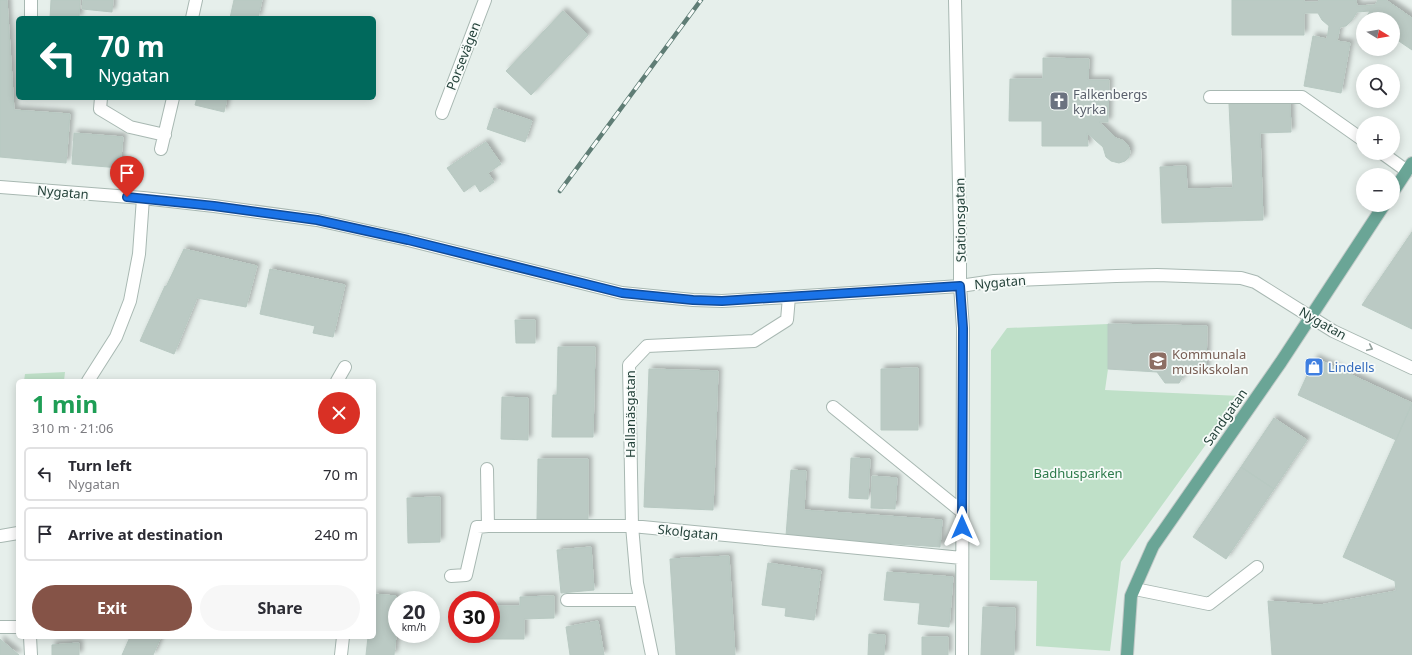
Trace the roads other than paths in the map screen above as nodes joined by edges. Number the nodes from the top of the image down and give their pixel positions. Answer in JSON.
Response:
{"nodes":[{"id":1,"x":31,"y":0,"type":"edge"},
{"id":2,"x":196,"y":0,"type":"edge"},
{"id":3,"x":485,"y":0,"type":"edge"},
{"id":4,"x":956,"y":0,"type":"edge"},
{"id":5,"x":31,"y":16,"type":"edge"},
{"id":6,"x":192,"y":16,"type":"edge"},
{"id":7,"x":1210,"y":98,"type":"dead end"},
{"id":8,"x":101,"y":100,"type":"edge"},
{"id":9,"x":173,"y":100,"type":"edge"},
{"id":10,"x":442,"y":113,"type":"dead end"},
{"id":11,"x":165,"y":135,"type":"junction"},
{"id":12,"x":1356,"y":135,"type":"edge"},
{"id":13,"x":161,"y":149,"type":"dead end"},
{"id":14,"x":1396,"y":160,"type":"edge"},
{"id":15,"x":1410,"y":167,"type":"edge"},
{"id":16,"x":1400,"y":182,"type":"edge"},
{"id":17,"x":0,"y":187,"type":"edge"},
{"id":18,"x":142,"y":198,"type":"junction"},
{"id":19,"x":1379,"y":212,"type":"edge"},
{"id":20,"x":960,"y":286,"type":"junction"},
{"id":21,"x":789,"y":297,"type":"junction"},
{"id":22,"x":1311,"y":318,"type":"junction"},
{"id":23,"x":345,"y":367,"type":"dead end"},
{"id":24,"x":1412,"y":368,"type":"edge"},
{"id":25,"x":89,"y":379,"type":"edge"},
{"id":26,"x":338,"y":379,"type":"edge"},
{"id":27,"x":833,"y":407,"type":"dead end"},
{"id":28,"x":486,"y":469,"type":"dead end"},
{"id":29,"x":962,"y":511,"type":"junction"},
{"id":30,"x":488,"y":526,"type":"junction"},
{"id":31,"x":632,"y":526,"type":"junction"},
{"id":32,"x":16,"y":533,"type":"edge"},
{"id":33,"x":0,"y":536,"type":"edge"},
{"id":34,"x":962,"y":558,"type":"junction"},
{"id":35,"x":1256,"y":567,"type":"dead end"},
{"id":36,"x":451,"y":576,"type":"dead end"},
{"id":37,"x":1135,"y":588,"type":"junction"},
{"id":38,"x":567,"y":600,"type":"dead end"},
{"id":39,"x":640,"y":600,"type":"junction"},
{"id":40,"x":0,"y":627,"type":"edge"},
{"id":41,"x":16,"y":627,"type":"edge"},
{"id":42,"x":30,"y":639,"type":"edge"},
{"id":43,"x":342,"y":639,"type":"edge"},
{"id":44,"x":31,"y":655,"type":"edge"},
{"id":45,"x":341,"y":655,"type":"edge"},
{"id":46,"x":652,"y":655,"type":"edge"},
{"id":47,"x":962,"y":655,"type":"edge"},
{"id":48,"x":1127,"y":655,"type":"edge"}],
"edges":[{"from":1,"to":5,"type":"street"},
{"from":2,"to":6,"type":"street"},
{"from":3,"to":10,"type":"street","name":"Porsevägen"},
{"from":4,"to":20,"type":"street","name":"Stationsgatan"},
{"from":7,"to":12,"type":"street"},
{"from":8,"to":11,"type":"street"},
{"from":9,"to":11,"type":"street"},
{"from":11,"to":13,"type":"street"},
{"from":14,"to":15,"type":"street"},
{"from":15,"to":16,"type":"main road"},
{"from":17,"to":18,"type":"street","name":"Nygatan"},
{"from":18,"to":21,"type":"street","name":"Nygatan"},
{"from":18,"to":25,"type":"street"},
{"from":19,"to":22,"type":"main road","name":"Sandgatan"},
{"from":20,"to":21,"type":"street","name":"Nygatan"},
{"from":20,"to":22,"type":"street","name":"Nygatan"},
{"from":20,"to":29,"type":"street","name":"Stationsgatan"},
{"from":21,"to":31,"type":"street","name":"Hallanäsgatan"},
{"from":22,"to":24,"type":"street","name":"Nygatan","one_way":true},
{"from":22,"to":37,"type":"main road","name":"Sandgatan"},
{"from":23,"to":26,"type":"street"},
{"from":27,"to":29,"type":"street"},
{"from":28,"to":30,"type":"street"},
{"from":29,"to":34,"type":"street","name":"Stationsgatan"},
{"from":30,"to":31,"type":"street","name":"Skolgatan"},
{"from":30,"to":36,"type":"street"},
{"from":31,"to":34,"type":"street","name":"Skolgatan"},
{"from":31,"to":39,"type":"street","name":"Hallanäsgatan"},
{"from":32,"to":33,"type":"street"},
{"from":34,"to":47,"type":"street","name":"Stationsgatan"},
{"from":35,"to":37,"type":"street"},
{"from":37,"to":48,"type":"main road","name":"Sandgatan"},
{"from":38,"to":39,"type":"street"},
{"from":39,"to":46,"type":"street","name":"Hallanäsgatan"},
{"from":40,"to":41,"type":"street"},
{"from":42,"to":44,"type":"street"},
{"from":43,"to":45,"type":"street"}]}
